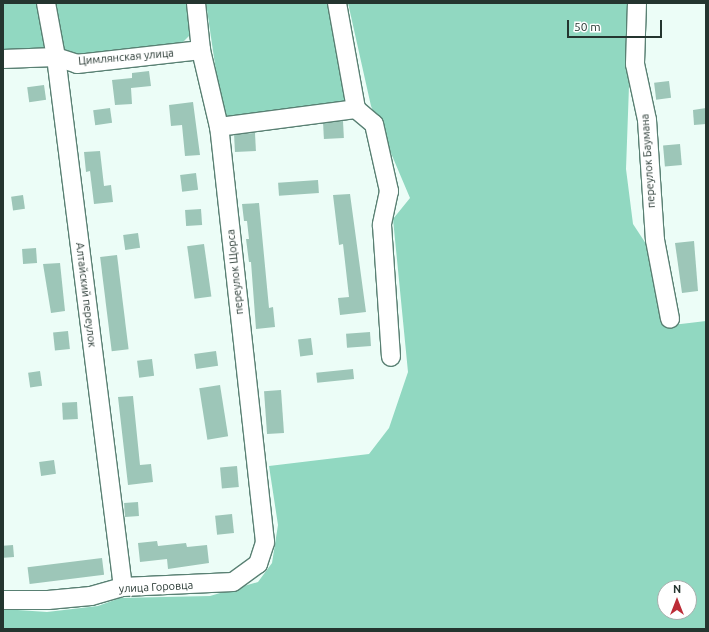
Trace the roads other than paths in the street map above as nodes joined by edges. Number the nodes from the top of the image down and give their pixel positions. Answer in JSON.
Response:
{"nodes":[{"id":1,"x":46,"y":3,"type":"edge"},
{"id":2,"x":196,"y":3,"type":"edge"},
{"id":3,"x":338,"y":3,"type":"edge"},
{"id":4,"x":642,"y":3,"type":"edge"},
{"id":5,"x":201,"y":50,"type":"junction"},
{"id":6,"x":56,"y":57,"type":"junction"},
{"id":7,"x":3,"y":59,"type":"edge"},
{"id":8,"x":356,"y":109,"type":"junction"},
{"id":9,"x":219,"y":127,"type":"junction"},
{"id":10,"x":670,"y":319,"type":"dead end"},
{"id":11,"x":391,"y":357,"type":"dead end"},
{"id":12,"x":265,"y":542,"type":"joint"},
{"id":13,"x":123,"y":587,"type":"junction"},
{"id":14,"x":3,"y":600,"type":"edge"}],
"edges":[{"from":1,"to":6,"type":"street","name":"Алтайский переулок"},
{"from":2,"to":5,"type":"street","name":"переулок Щорса"},
{"from":3,"to":8,"type":"street"},
{"from":4,"to":10,"type":"street","name":"переулок Баумана"},
{"from":5,"to":6,"type":"street","name":"Цимлянская улица"},
{"from":5,"to":9,"type":"street","name":"переулок Щорса"},
{"from":6,"to":7,"type":"street","name":"Цимлянская улица"},
{"from":6,"to":13,"type":"street","name":"Алтайский переулок"},
{"from":8,"to":9,"type":"street"},
{"from":8,"to":11,"type":"street"},
{"from":9,"to":12,"type":"street","name":"переулок Щорса"},
{"from":12,"to":13,"type":"street","name":"улица Горовца"},
{"from":13,"to":14,"type":"street","name":"улица Горовца"}]}
